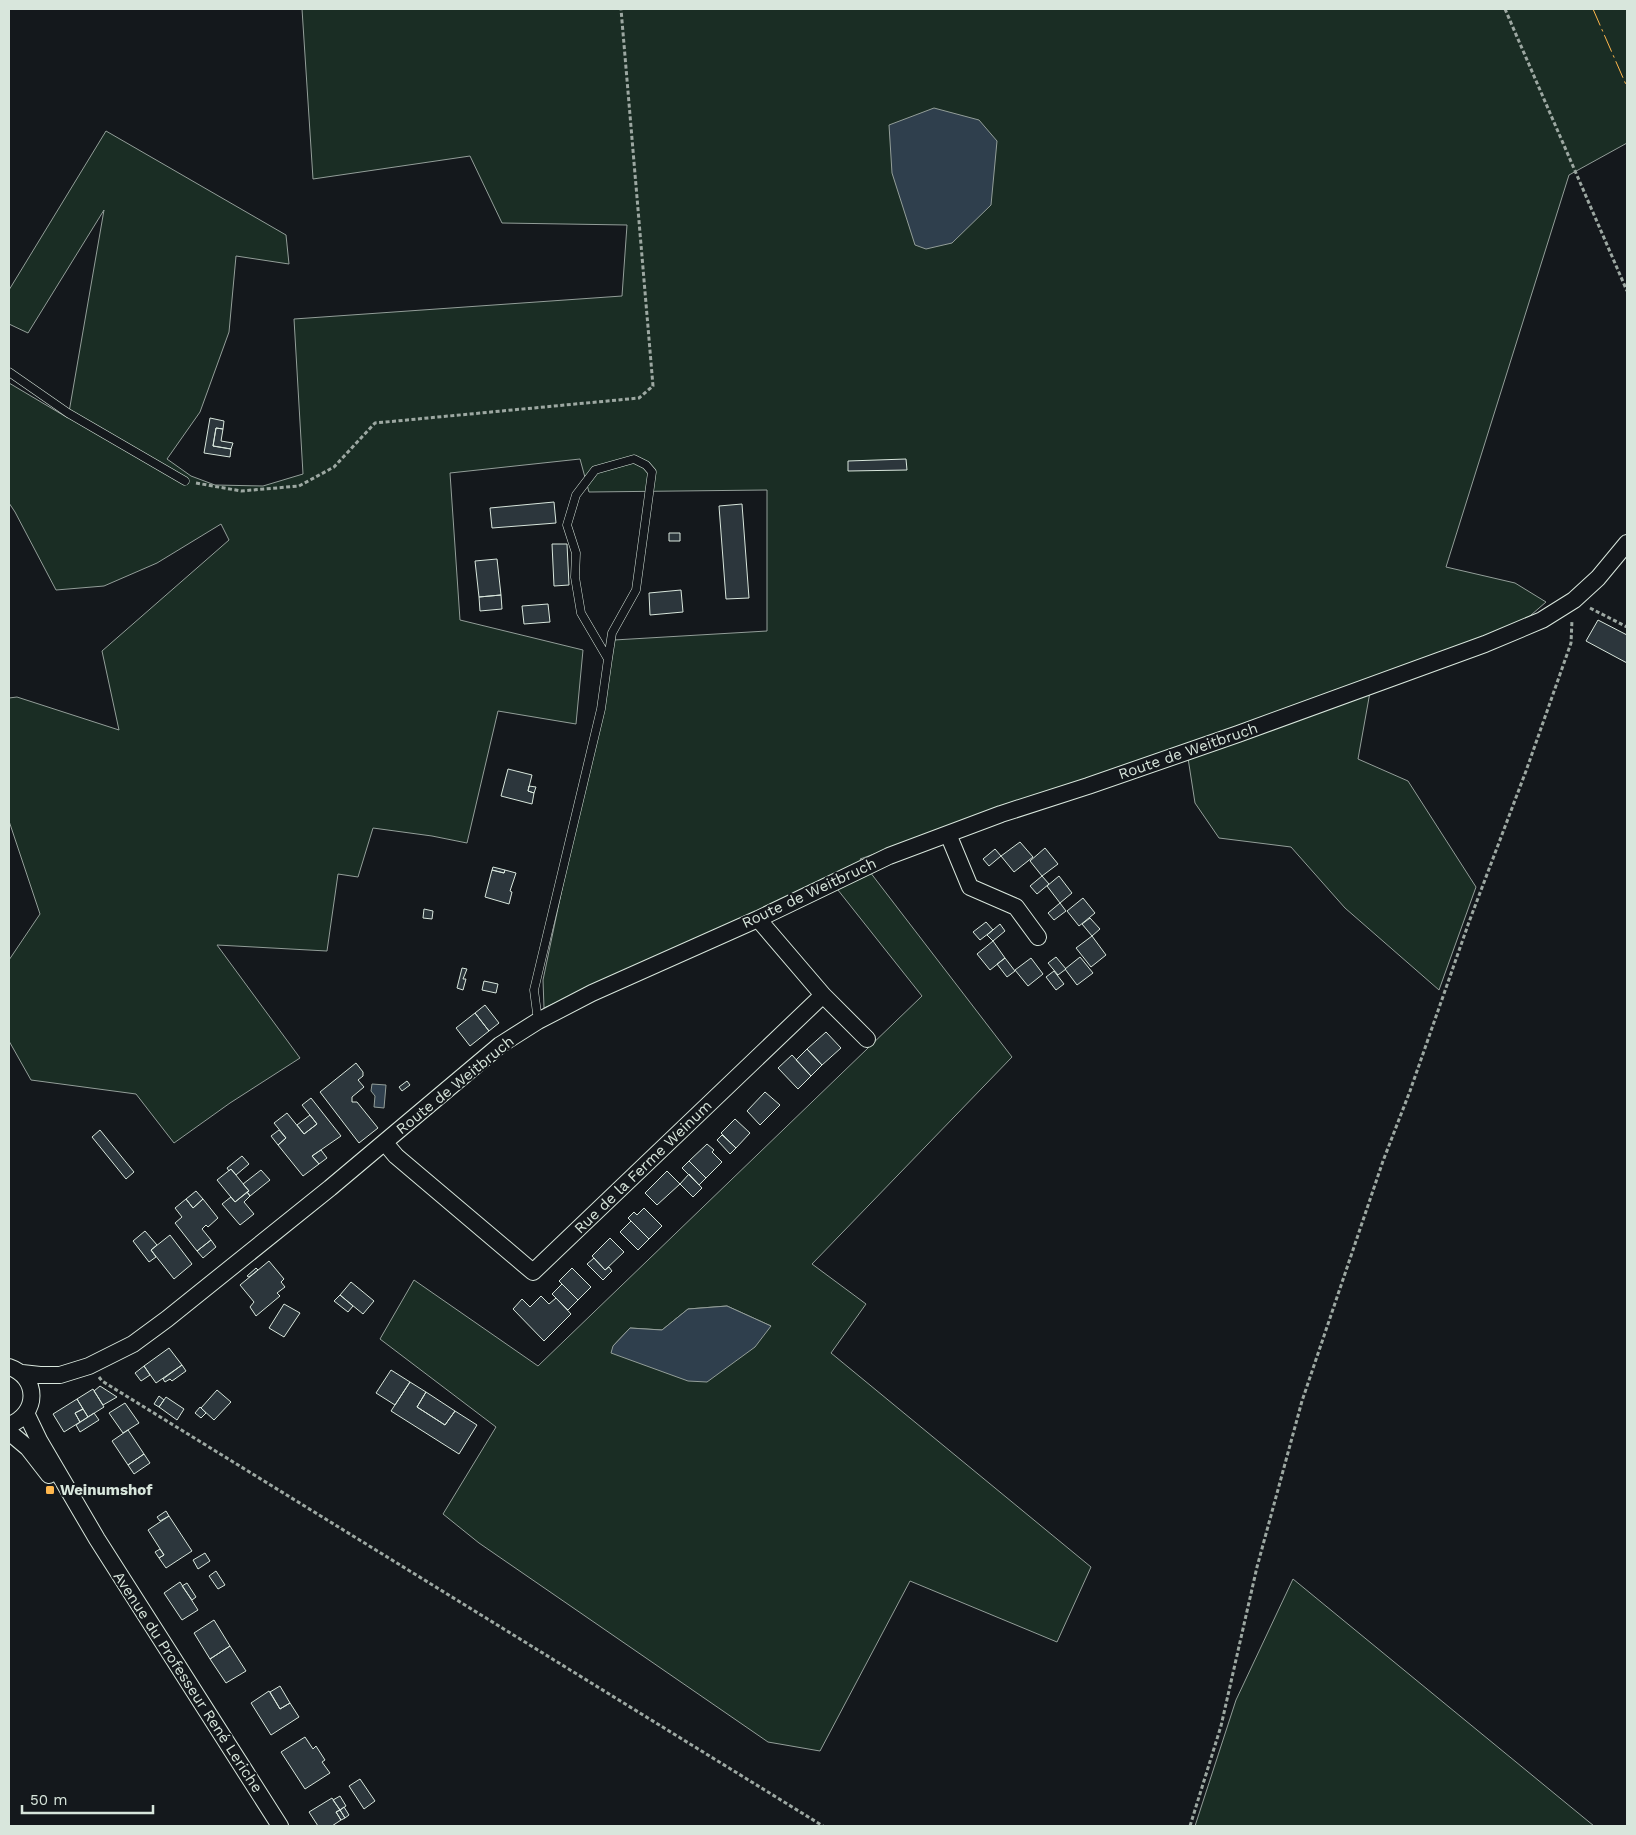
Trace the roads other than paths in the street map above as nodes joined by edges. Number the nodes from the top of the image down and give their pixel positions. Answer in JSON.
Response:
{"nodes":[{"id":1,"x":9,"y":372,"type":"edge"},
{"id":2,"x":185,"y":481,"type":"road end"},
{"id":3,"x":1627,"y":543,"type":"edge"},
{"id":4,"x":608,"y":659,"type":"junction"},
{"id":5,"x":948,"y":834,"type":"junction"},
{"id":6,"x":758,"y":919,"type":"junction"},
{"id":7,"x":1038,"y":936,"type":"dead end"},
{"id":8,"x":823,"y":995,"type":"junction"},
{"id":9,"x":538,"y":1021,"type":"junction"},
{"id":10,"x":867,"y":1039,"type":"dead end"},
{"id":11,"x":385,"y":1143,"type":"junction"},
{"id":12,"x":14,"y":1367,"type":"edge"},
{"id":13,"x":60,"y":1375,"type":"junction"},
{"id":14,"x":29,"y":1408,"type":"junction"},
{"id":15,"x":9,"y":1424,"type":"edge"},
{"id":16,"x":9,"y":1432,"type":"edge"},
{"id":17,"x":97,"y":1539,"type":"junction"},
{"id":18,"x":280,"y":1826,"type":"edge"}],
"edges":[{"from":1,"to":2,"type":"lane"},
{"from":3,"to":5,"type":"street","name":"Route de Weitbruch"},
{"from":4,"to":4,"type":"lane"},
{"from":4,"to":9,"type":"lane"},
{"from":5,"to":6,"type":"street","name":"Route de Weitbruch"},
{"from":5,"to":7,"type":"street"},
{"from":6,"to":8,"type":"street"},
{"from":6,"to":9,"type":"street","name":"Route de Weitbruch"},
{"from":8,"to":10,"type":"street"},
{"from":8,"to":11,"type":"street","name":"Rue de la Ferme Weinum"},
{"from":9,"to":11,"type":"street","name":"Route de Weitbruch"},
{"from":11,"to":13,"type":"street","name":"Route de Weitbruch"},
{"from":12,"to":13,"type":"street","name":"Route de Weitbruch"},
{"from":12,"to":14,"type":"street","name":"Route de Weitbruch"},
{"from":13,"to":14,"type":"street","name":"Route de Weitbruch"},
{"from":14,"to":15,"type":"street","name":"Route de Weitbruch"},
{"from":14,"to":17,"type":"street","name":"Avenue du Professeur René Leriche"},
{"from":16,"to":17,"type":"street","name":"Avenue du Professeur René Leriche"},
{"from":17,"to":18,"type":"street","name":"Avenue du Professeur René Leriche"}]}
